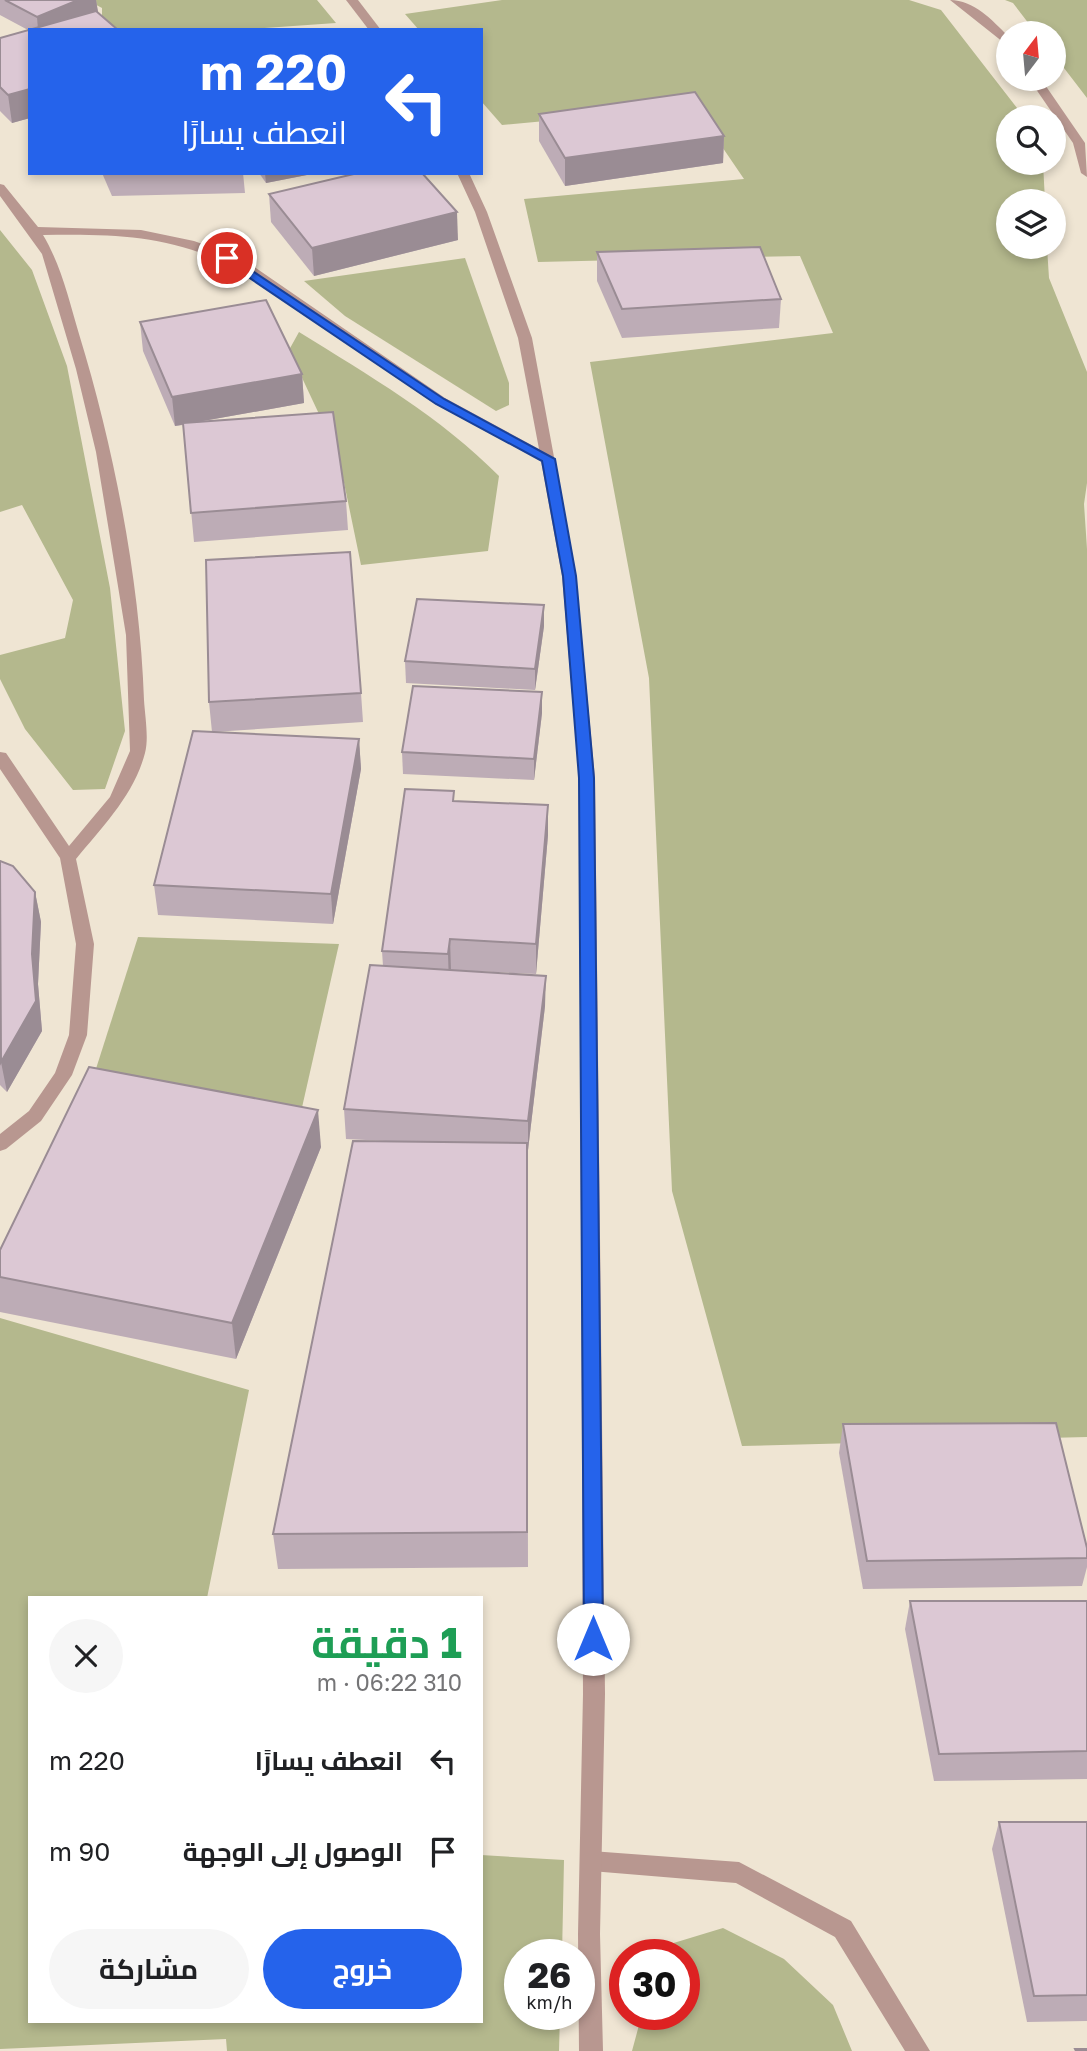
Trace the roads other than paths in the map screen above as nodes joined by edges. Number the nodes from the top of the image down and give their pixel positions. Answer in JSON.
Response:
{"nodes":[{"id":1,"x":352,"y":0,"type":"edge"},
{"id":2,"x":956,"y":0,"type":"edge"},
{"id":3,"x":373,"y":28,"type":"edge"},
{"id":4,"x":996,"y":31,"type":"edge"},
{"id":5,"x":1043,"y":91,"type":"edge"},
{"id":6,"x":1087,"y":173,"type":"edge"},
{"id":7,"x":464,"y":175,"type":"edge"},
{"id":8,"x":0,"y":188,"type":"edge"},
{"id":9,"x":34,"y":232,"type":"junction"},
{"id":10,"x":548,"y":459,"type":"junction"},
{"id":11,"x":0,"y":757,"type":"edge"},
{"id":12,"x":68,"y":858,"type":"junction"},
{"id":13,"x":0,"y":1144,"type":"edge"},
{"id":14,"x":591,"y":1861,"type":"junction"},
{"id":15,"x":591,"y":2051,"type":"edge"},
{"id":16,"x":918,"y":2051,"type":"edge"}],
"edges":[{"from":1,"to":3,"type":"street"},
{"from":2,"to":4,"type":"street"},
{"from":5,"to":6,"type":"street"},
{"from":7,"to":10,"type":"street"},
{"from":8,"to":9,"type":"street"},
{"from":9,"to":10,"type":"street"},
{"from":9,"to":12,"type":"street"},
{"from":10,"to":14,"type":"street"},
{"from":11,"to":12,"type":"street"},
{"from":12,"to":13,"type":"street"},
{"from":14,"to":15,"type":"street"},
{"from":14,"to":16,"type":"street"}]}
